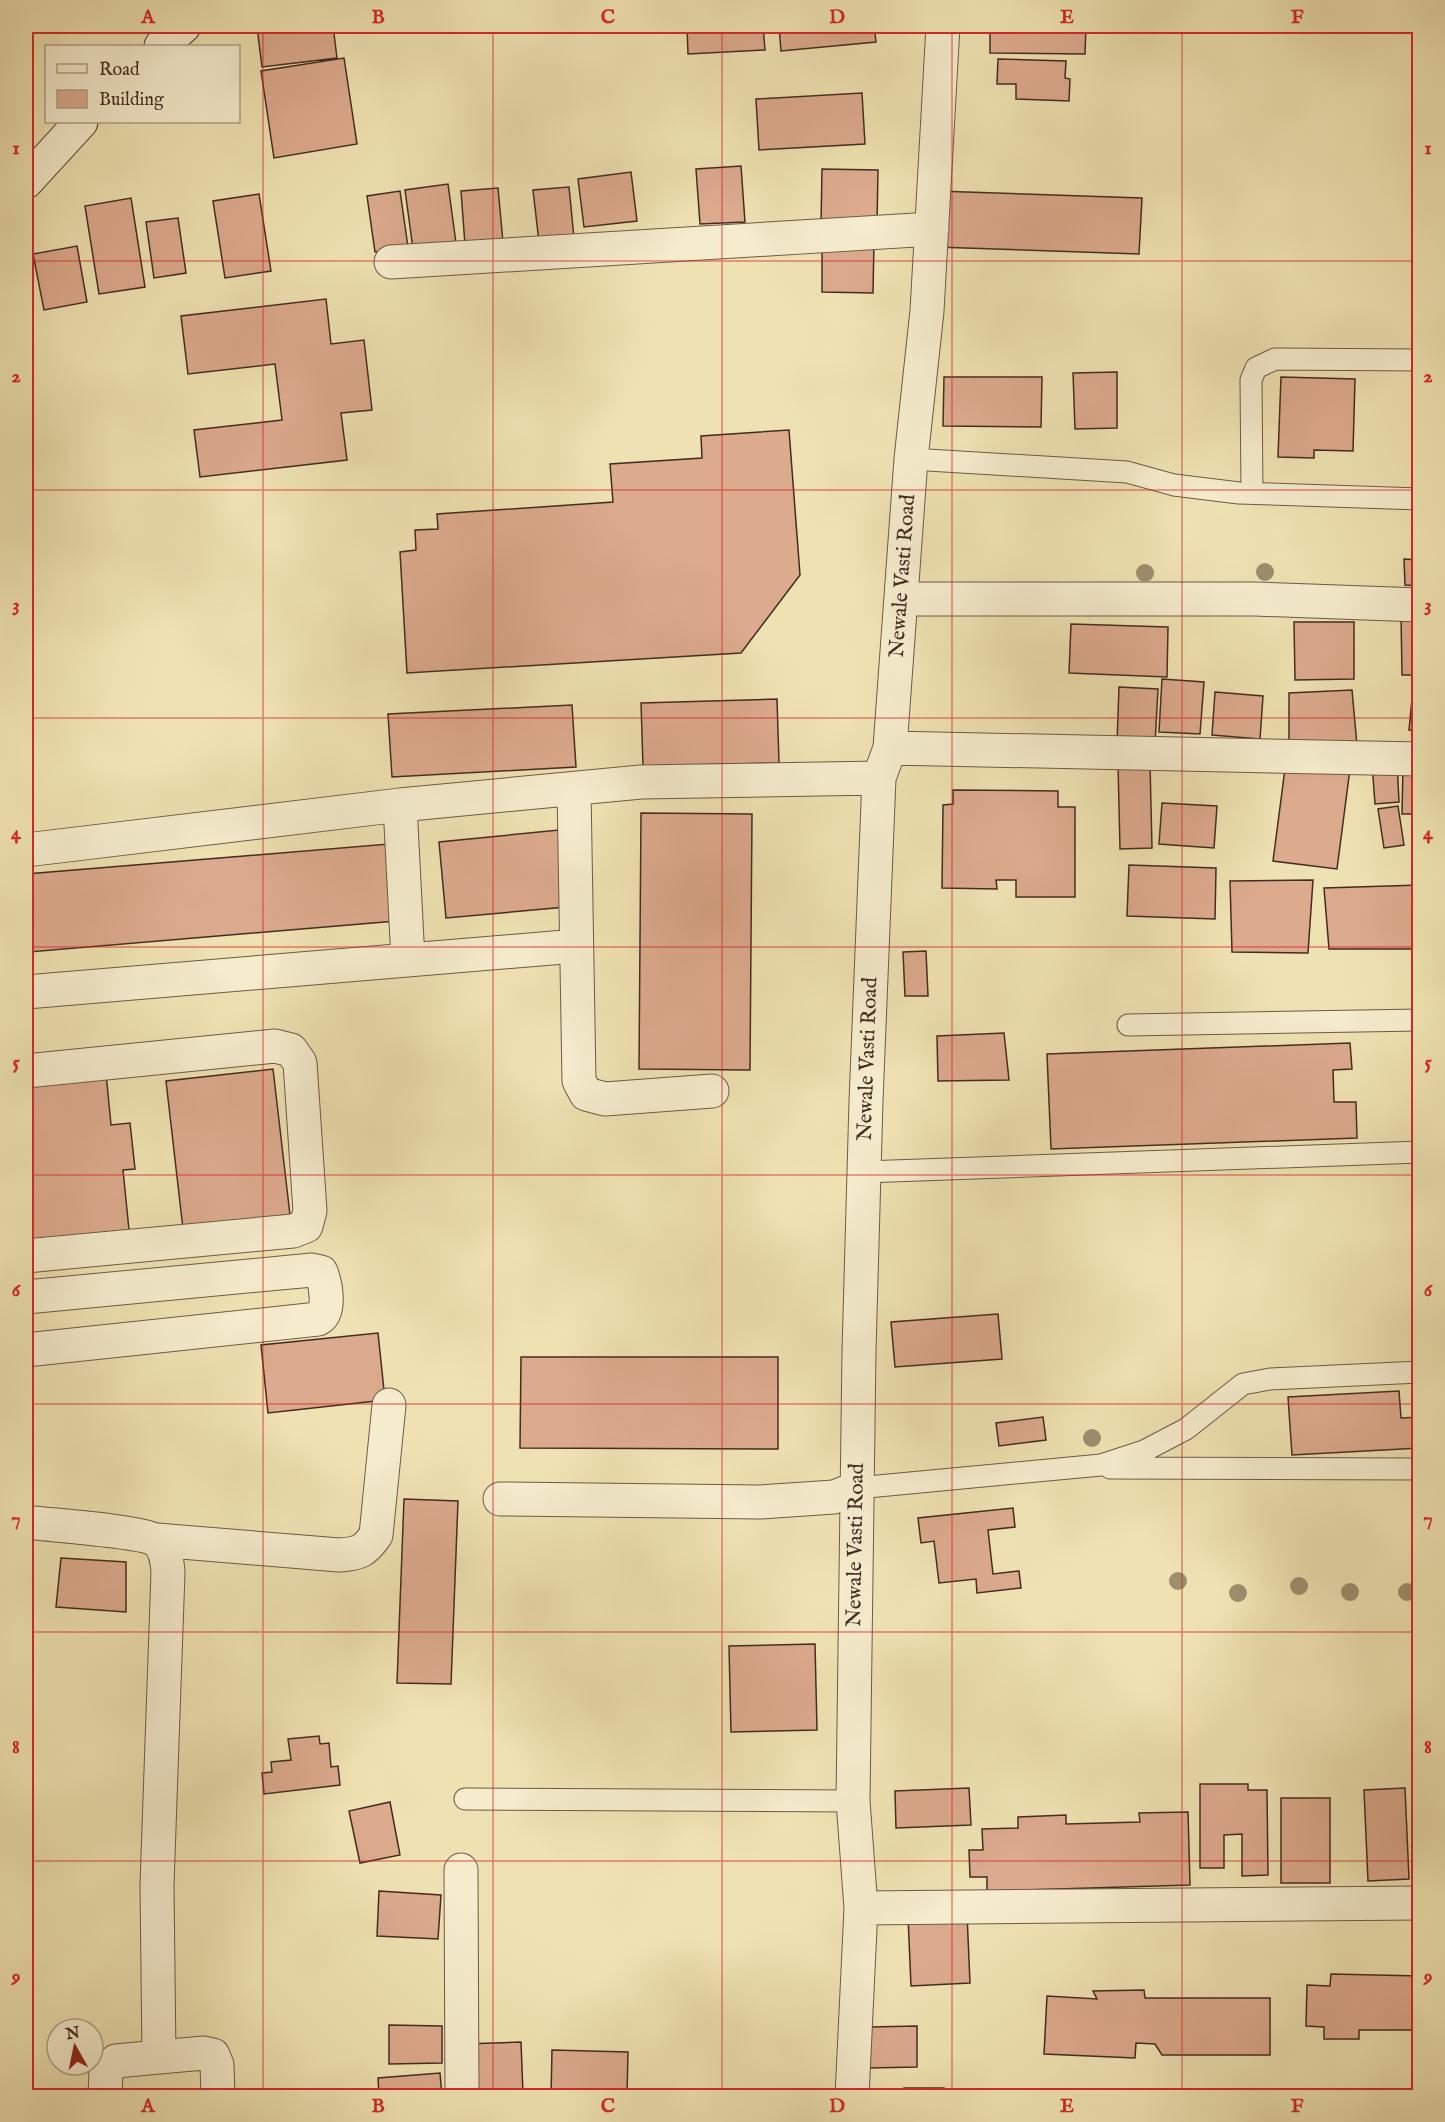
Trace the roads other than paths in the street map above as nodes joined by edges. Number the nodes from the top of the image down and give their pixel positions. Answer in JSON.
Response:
{"nodes":[{"id":1,"x":184,"y":26,"type":"edge"},
{"id":2,"x":943,"y":26,"type":"edge"},
{"id":3,"x":162,"y":45,"type":"edge"},
{"id":4,"x":80,"y":123,"type":"edge"},
{"id":5,"x":26,"y":182,"type":"edge"},
{"id":6,"x":932,"y":229,"type":"junction"},
{"id":7,"x":391,"y":262,"type":"dead end"},
{"id":8,"x":1419,"y":360,"type":"edge"},
{"id":9,"x":911,"y":459,"type":"junction"},
{"id":10,"x":1252,"y":494,"type":"junction"},
{"id":11,"x":1419,"y":499,"type":"edge"},
{"id":12,"x":901,"y":599,"type":"junction"},
{"id":13,"x":1419,"y":606,"type":"edge"},
{"id":14,"x":890,"y":748,"type":"junction"},
{"id":15,"x":1419,"y":759,"type":"edge"},
{"id":16,"x":879,"y":778,"type":"junction"},
{"id":17,"x":574,"y":790,"type":"junction"},
{"id":18,"x":400,"y":805,"type":"junction"},
{"id":19,"x":26,"y":850,"type":"edge"},
{"id":20,"x":576,"y":946,"type":"junction"},
{"id":21,"x":408,"y":960,"type":"junction"},
{"id":22,"x":26,"y":992,"type":"edge"},
{"id":23,"x":1419,"y":1020,"type":"edge"},
{"id":24,"x":1128,"y":1025,"type":"dead end"},
{"id":25,"x":26,"y":1071,"type":"edge"},
{"id":26,"x":712,"y":1091,"type":"dead end"},
{"id":27,"x":1419,"y":1152,"type":"edge"},
{"id":28,"x":864,"y":1172,"type":"junction"},
{"id":29,"x":26,"y":1256,"type":"edge"},
{"id":30,"x":26,"y":1297,"type":"edge"},
{"id":31,"x":26,"y":1350,"type":"edge"},
{"id":32,"x":1419,"y":1372,"type":"edge"},
{"id":33,"x":389,"y":1405,"type":"dead end"},
{"id":34,"x":1080,"y":1468,"type":"junction"},
{"id":35,"x":1419,"y":1468,"type":"edge"},
{"id":36,"x":857,"y":1488,"type":"junction"},
{"id":37,"x":500,"y":1499,"type":"dead end"},
{"id":38,"x":26,"y":1522,"type":"edge"},
{"id":39,"x":157,"y":1540,"type":"junction"},
{"id":40,"x":465,"y":1799,"type":"dead end"},
{"id":41,"x":853,"y":1801,"type":"junction"},
{"id":42,"x":461,"y":1870,"type":"dead end"},
{"id":43,"x":1419,"y":1903,"type":"edge"},
{"id":44,"x":861,"y":1908,"type":"junction"},
{"id":45,"x":159,"y":2058,"type":"junction"},
{"id":46,"x":105,"y":2097,"type":"edge"},
{"id":47,"x":218,"y":2097,"type":"edge"},
{"id":48,"x":462,"y":2097,"type":"edge"},
{"id":49,"x":852,"y":2097,"type":"edge"}],
"edges":[{"from":1,"to":3,"type":"street"},
{"from":2,"to":6,"type":"street","name":"Newale Vasti Road"},
{"from":4,"to":5,"type":"street"},
{"from":6,"to":7,"type":"street"},
{"from":6,"to":9,"type":"street","name":"Newale Vasti Road"},
{"from":8,"to":10,"type":"lane"},
{"from":9,"to":10,"type":"lane"},
{"from":9,"to":12,"type":"street","name":"Newale Vasti Road"},
{"from":10,"to":11,"type":"lane"},
{"from":12,"to":13,"type":"street"},
{"from":12,"to":14,"type":"street","name":"Newale Vasti Road"},
{"from":14,"to":15,"type":"street"},
{"from":14,"to":16,"type":"street","name":"Newale Vasti Road"},
{"from":16,"to":17,"type":"street"},
{"from":16,"to":28,"type":"street","name":"Newale Vasti Road"},
{"from":17,"to":18,"type":"street"},
{"from":17,"to":20,"type":"street"},
{"from":18,"to":19,"type":"street"},
{"from":18,"to":21,"type":"street"},
{"from":20,"to":21,"type":"street"},
{"from":20,"to":26,"type":"street"},
{"from":21,"to":22,"type":"street"},
{"from":23,"to":24,"type":"lane"},
{"from":25,"to":29,"type":"street"},
{"from":27,"to":28,"type":"lane"},
{"from":28,"to":36,"type":"street","name":"Newale Vasti Road"},
{"from":30,"to":31,"type":"street"},
{"from":32,"to":34,"type":"lane"},
{"from":33,"to":39,"type":"street"},
{"from":34,"to":35,"type":"lane"},
{"from":34,"to":36,"type":"lane"},
{"from":36,"to":37,"type":"street"},
{"from":36,"to":41,"type":"street","name":"Newale Vasti Road"},
{"from":38,"to":39,"type":"street"},
{"from":39,"to":45,"type":"street"},
{"from":40,"to":41,"type":"lane"},
{"from":41,"to":44,"type":"street","name":"Newale Vasti Road"},
{"from":42,"to":48,"type":"street"},
{"from":43,"to":44,"type":"street"},
{"from":44,"to":49,"type":"street","name":"Newale Vasti Road"},
{"from":45,"to":46,"type":"street"},
{"from":45,"to":47,"type":"street"}]}
